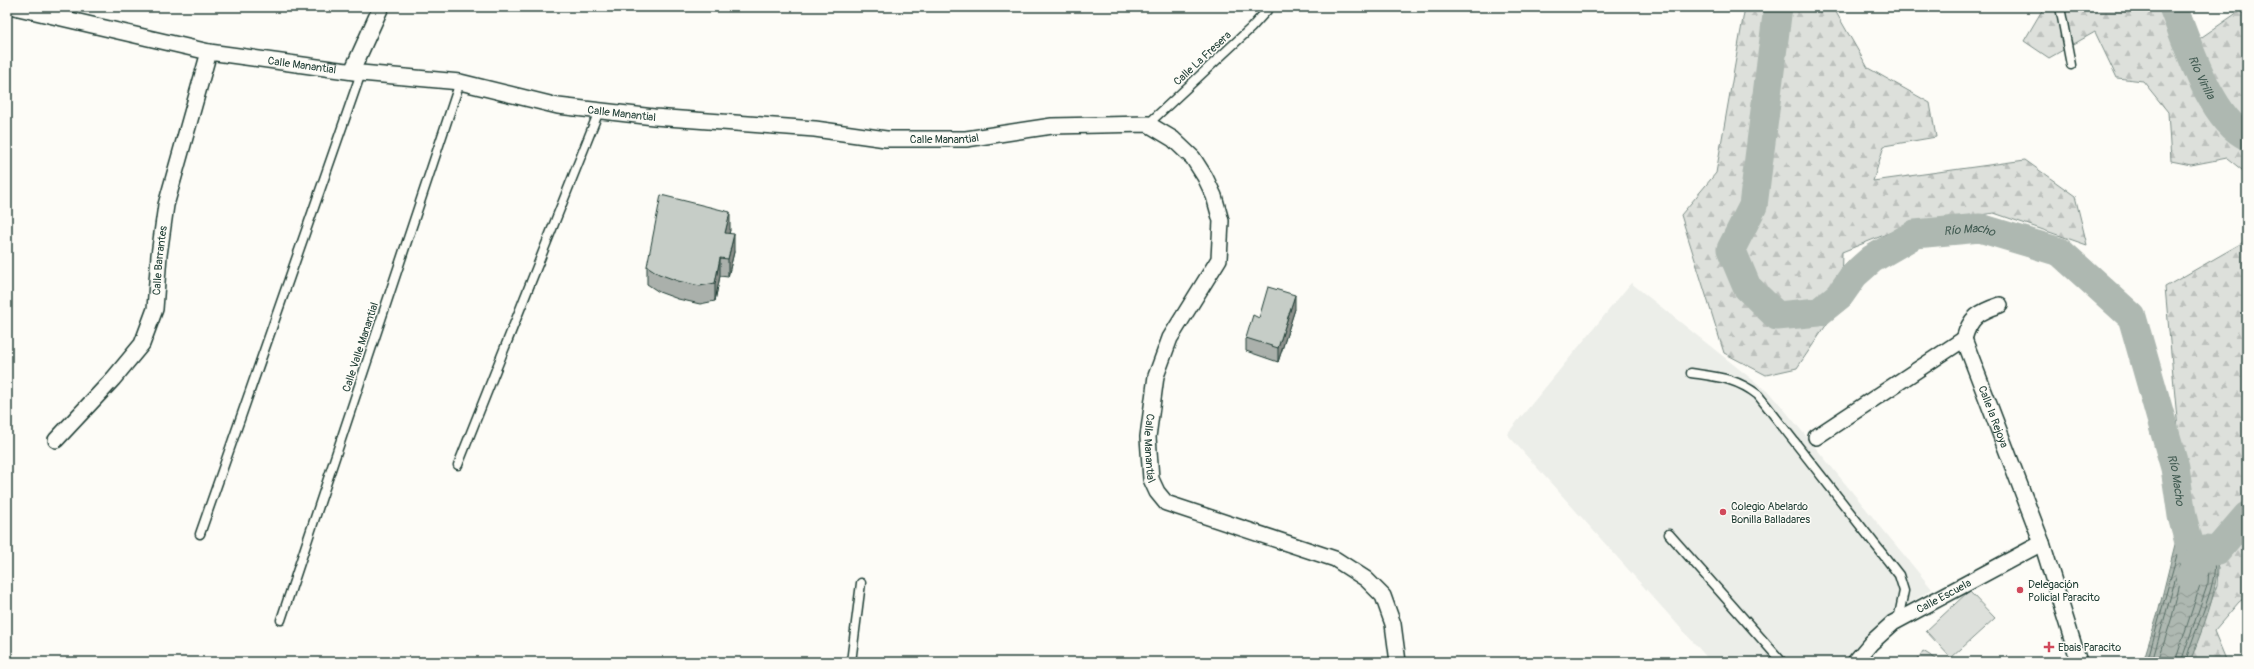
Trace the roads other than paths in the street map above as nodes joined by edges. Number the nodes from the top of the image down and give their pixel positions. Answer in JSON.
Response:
{"nodes":[{"id":1,"x":14,"y":7,"type":"edge"},
{"id":2,"x":381,"y":7,"type":"edge"},
{"id":3,"x":1270,"y":7,"type":"edge"},
{"id":4,"x":2060,"y":7,"type":"edge"},
{"id":5,"x":209,"y":52,"type":"junction"},
{"id":6,"x":2071,"y":65,"type":"dead end"},
{"id":7,"x":356,"y":72,"type":"junction"},
{"id":8,"x":460,"y":82,"type":"junction"},
{"id":9,"x":599,"y":111,"type":"junction"},
{"id":10,"x":1148,"y":124,"type":"junction"},
{"id":11,"x":2000,"y":305,"type":"dead end"},
{"id":12,"x":1964,"y":339,"type":"junction"},
{"id":13,"x":1691,"y":373,"type":"dead end"},
{"id":14,"x":1816,"y":437,"type":"dead end"},
{"id":15,"x":56,"y":440,"type":"dead end"},
{"id":16,"x":458,"y":465,"type":"dead end"},
{"id":17,"x":200,"y":534,"type":"dead end"},
{"id":18,"x":1669,"y":534,"type":"dead end"},
{"id":19,"x":2042,"y":543,"type":"junction"},
{"id":20,"x":861,"y":583,"type":"dead end"},
{"id":21,"x":281,"y":620,"type":"dead end"},
{"id":22,"x":1898,"y":621,"type":"junction"},
{"id":23,"x":851,"y":662,"type":"edge"},
{"id":24,"x":1398,"y":662,"type":"edge"},
{"id":25,"x":1782,"y":662,"type":"edge"},
{"id":26,"x":1855,"y":662,"type":"edge"},
{"id":27,"x":2079,"y":662,"type":"edge"}],
"edges":[{"from":1,"to":5,"type":"street","name":"Calle Manantial"},
{"from":2,"to":7,"type":"street"},
{"from":3,"to":10,"type":"lane","name":"Calle La Fresera"},
{"from":4,"to":6,"type":"lane"},
{"from":5,"to":7,"type":"street","name":"Calle Manantial"},
{"from":5,"to":15,"type":"street","name":"Calle Barrantes"},
{"from":7,"to":8,"type":"street","name":"Calle Manantial"},
{"from":7,"to":17,"type":"lane"},
{"from":8,"to":9,"type":"street","name":"Calle Manantial"},
{"from":8,"to":21,"type":"lane","name":"Calle Valle Manantial"},
{"from":9,"to":10,"type":"street","name":"Calle Manantial"},
{"from":9,"to":16,"type":"lane"},
{"from":10,"to":24,"type":"street","name":"Calle Manantial"},
{"from":11,"to":12,"type":"street"},
{"from":12,"to":14,"type":"street"},
{"from":12,"to":19,"type":"street","name":"Calle la Rejoya"},
{"from":13,"to":22,"type":"lane"},
{"from":18,"to":25,"type":"lane"},
{"from":19,"to":22,"type":"street","name":"Calle Escuela"},
{"from":19,"to":27,"type":"street","name":"Calle la Rejoya"},
{"from":20,"to":23,"type":"lane"},
{"from":22,"to":26,"type":"street","name":"Calle Escuela"}]}
